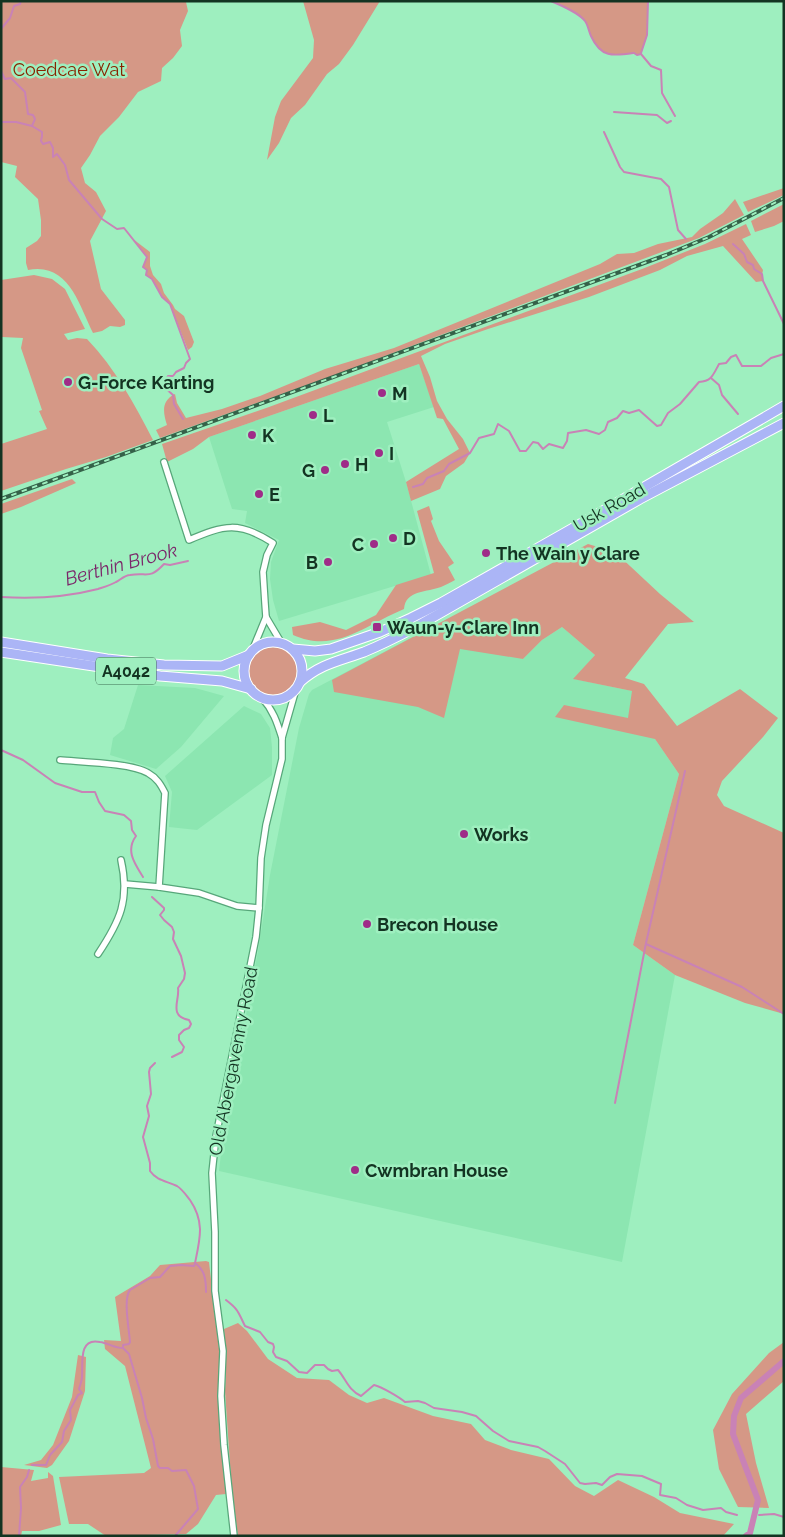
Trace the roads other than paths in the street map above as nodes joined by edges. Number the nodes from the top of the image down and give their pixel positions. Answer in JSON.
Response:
{"nodes":[{"id":1,"x":784,"y":406,"type":"edge"},
{"id":2,"x":784,"y":423,"type":"edge"},
{"id":3,"x":164,"y":462,"type":"dead end"},
{"id":4,"x":266,"y":617,"type":"junction"},
{"id":5,"x":1,"y":642,"type":"edge"},
{"id":6,"x":282,"y":644,"type":"junction"},
{"id":7,"x":293,"y":650,"type":"junction"},
{"id":8,"x":1,"y":652,"type":"edge"},
{"id":9,"x":251,"y":653,"type":"junction"},
{"id":10,"x":298,"y":685,"type":"junction"},
{"id":11,"x":251,"y":689,"type":"junction"},
{"id":12,"x":262,"y":698,"type":"junction"},
{"id":13,"x":282,"y":738,"type":"junction"},
{"id":14,"x":60,"y":760,"type":"dead end"},
{"id":15,"x":121,"y":860,"type":"dead end"},
{"id":16,"x":125,"y":884,"type":"junction"},
{"id":17,"x":159,"y":887,"type":"junction"},
{"id":18,"x":259,"y":908,"type":"junction"},
{"id":19,"x":98,"y":954,"type":"dead end"},
{"id":20,"x":234,"y":1536,"type":"edge"}],
"edges":[{"from":1,"to":7,"type":"highway","name":"Usk Road"},
{"from":2,"to":10,"type":"highway","name":"Usk Road"},
{"from":3,"to":4,"type":"street"},
{"from":4,"to":6,"type":"street"},
{"from":4,"to":9,"type":"street"},
{"from":5,"to":9,"type":"highway","number":"A4042"},
{"from":6,"to":7,"type":"highway"},
{"from":6,"to":9,"type":"highway"},
{"from":7,"to":10,"type":"highway"},
{"from":8,"to":11,"type":"highway","number":"A4042"},
{"from":9,"to":11,"type":"highway"},
{"from":10,"to":12,"type":"highway"},
{"from":10,"to":13,"type":"street"},
{"from":11,"to":12,"type":"highway"},
{"from":12,"to":13,"type":"street"},
{"from":13,"to":18,"type":"street","name":"Old Abergavenny Road"},
{"from":14,"to":17,"type":"street"},
{"from":15,"to":16,"type":"street"},
{"from":16,"to":17,"type":"street"},
{"from":16,"to":19,"type":"street"},
{"from":17,"to":18,"type":"street"},
{"from":18,"to":20,"type":"street","name":"Old Abergavenny Road"}]}
